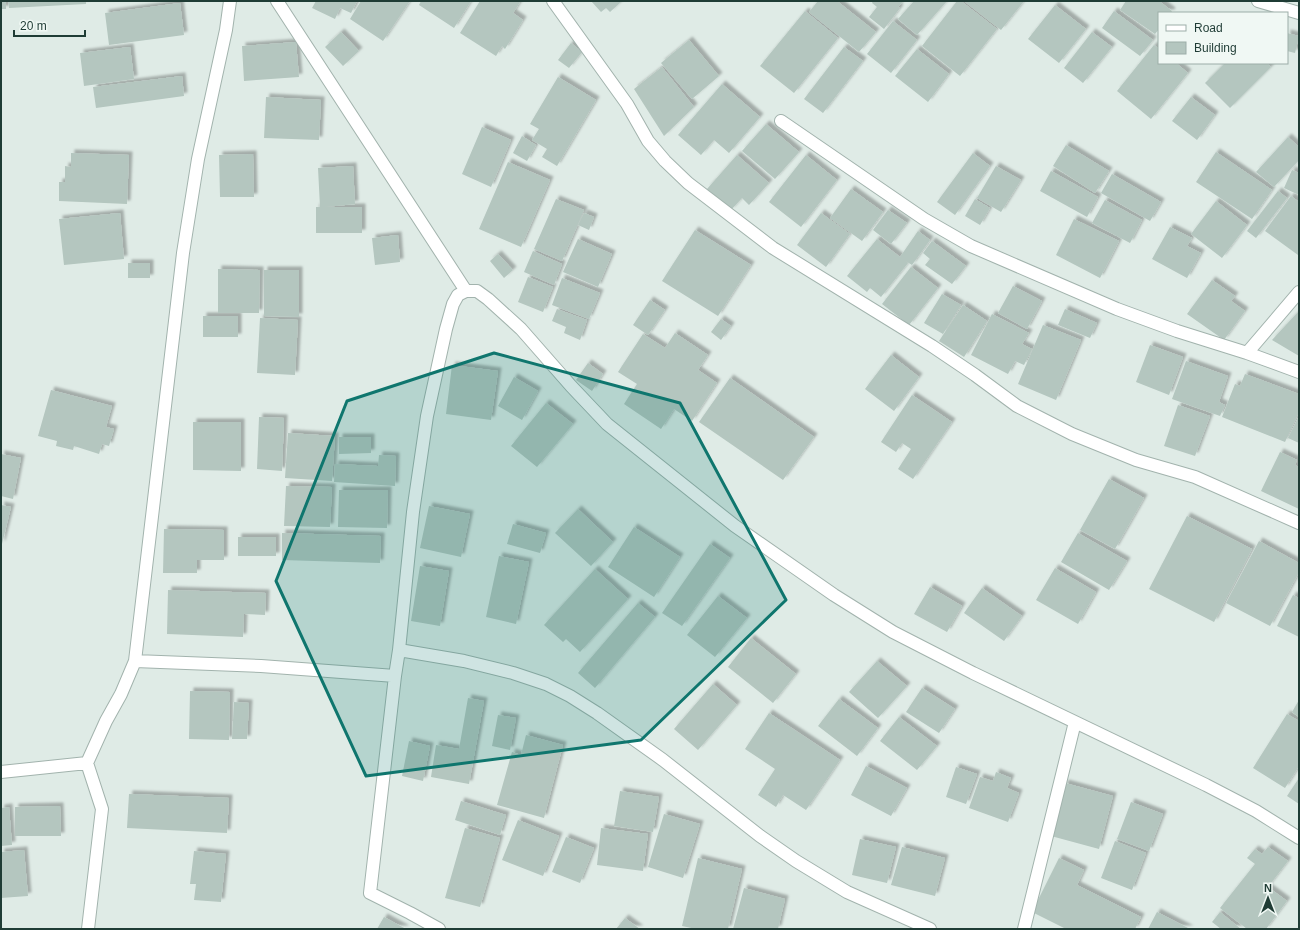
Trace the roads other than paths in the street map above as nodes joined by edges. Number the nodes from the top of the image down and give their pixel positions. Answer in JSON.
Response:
{"nodes":[{"id":1,"x":230,"y":1,"type":"edge"},
{"id":2,"x":277,"y":1,"type":"edge"},
{"id":3,"x":554,"y":1,"type":"edge"},
{"id":4,"x":1258,"y":1,"type":"edge"},
{"id":5,"x":1299,"y":13,"type":"edge"},
{"id":6,"x":781,"y":121,"type":"dead end"},
{"id":7,"x":466,"y":291,"type":"junction"},
{"id":8,"x":1299,"y":292,"type":"edge"},
{"id":9,"x":1247,"y":353,"type":"junction"},
{"id":10,"x":1299,"y":372,"type":"edge"},
{"id":11,"x":1299,"y":523,"type":"edge"},
{"id":12,"x":399,"y":650,"type":"junction"},
{"id":13,"x":135,"y":661,"type":"junction"},
{"id":14,"x":394,"y":676,"type":"junction"},
{"id":15,"x":1075,"y":722,"type":"junction"},
{"id":16,"x":87,"y":763,"type":"junction"},
{"id":17,"x":1,"y":772,"type":"edge"},
{"id":18,"x":1299,"y":838,"type":"edge"},
{"id":19,"x":88,"y":929,"type":"edge"},
{"id":20,"x":439,"y":929,"type":"edge"},
{"id":21,"x":930,"y":929,"type":"edge"},
{"id":22,"x":1024,"y":929,"type":"edge"}],
"edges":[{"from":1,"to":13,"type":"street"},
{"from":2,"to":7,"type":"street"},
{"from":3,"to":11,"type":"street"},
{"from":4,"to":5,"type":"street"},
{"from":6,"to":9,"type":"street"},
{"from":7,"to":12,"type":"street"},
{"from":7,"to":15,"type":"street"},
{"from":8,"to":9,"type":"street"},
{"from":9,"to":10,"type":"street"},
{"from":12,"to":14,"type":"street"},
{"from":12,"to":21,"type":"street"},
{"from":13,"to":14,"type":"street"},
{"from":13,"to":16,"type":"street"},
{"from":14,"to":20,"type":"street"},
{"from":15,"to":18,"type":"street"},
{"from":15,"to":22,"type":"street"},
{"from":16,"to":17,"type":"street"},
{"from":16,"to":19,"type":"street"}]}
